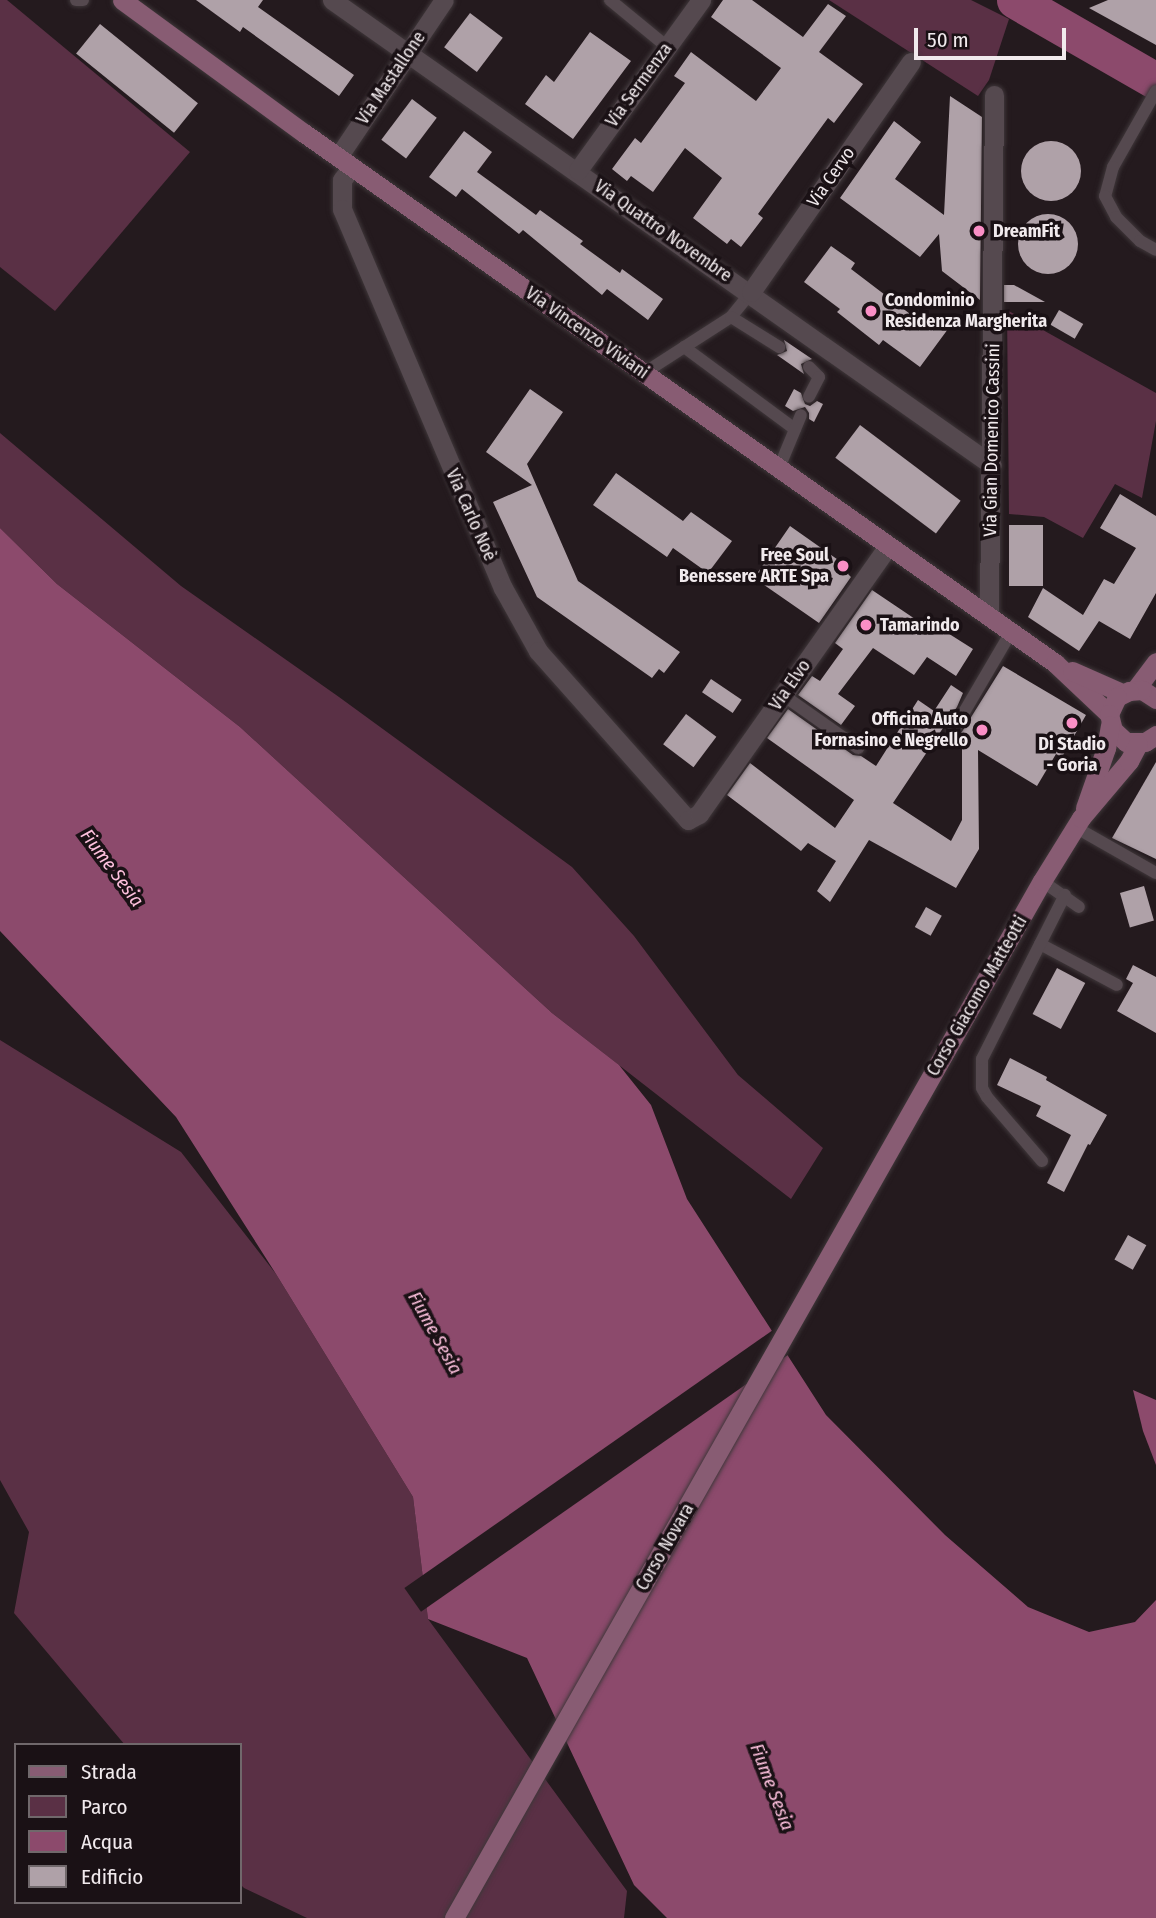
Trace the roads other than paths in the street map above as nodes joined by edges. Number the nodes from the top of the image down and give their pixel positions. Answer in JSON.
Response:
{"nodes":[{"id":1,"x":76,"y":0,"type":"edge"},
{"id":2,"x":83,"y":0,"type":"edge"},
{"id":3,"x":122,"y":0,"type":"edge"},
{"id":4,"x":332,"y":0,"type":"edge"},
{"id":5,"x":444,"y":0,"type":"edge"},
{"id":6,"x":610,"y":0,"type":"edge"},
{"id":7,"x":701,"y":0,"type":"edge"},
{"id":8,"x":666,"y":46,"type":"junction"},
{"id":9,"x":407,"y":53,"type":"junction"},
{"id":10,"x":911,"y":62,"type":"dead end"},
{"id":11,"x":1156,"y":91,"type":"edge"},
{"id":12,"x":994,"y":95,"type":"dead end"},
{"id":13,"x":345,"y":162,"type":"junction"},
{"id":14,"x":578,"y":170,"type":"junction"},
{"id":15,"x":1156,"y":250,"type":"edge"},
{"id":16,"x":751,"y":292,"type":"junction"},
{"id":17,"x":731,"y":317,"type":"junction"},
{"id":18,"x":684,"y":347,"type":"junction"},
{"id":19,"x":779,"y":347,"type":"dead end"},
{"id":20,"x":809,"y":367,"type":"dead end"},
{"id":21,"x":644,"y":373,"type":"junction"},
{"id":22,"x":809,"y":397,"type":"dead end"},
{"id":23,"x":801,"y":415,"type":"dead end"},
{"id":24,"x":795,"y":429,"type":"junction"},
{"id":25,"x":992,"y":465,"type":"junction"},
{"id":26,"x":779,"y":468,"type":"junction"},
{"id":27,"x":888,"y":546,"type":"junction"},
{"id":28,"x":989,"y":617,"type":"junction"},
{"id":29,"x":1011,"y":632,"type":"junction"},
{"id":30,"x":1156,"y":662,"type":"edge"},
{"id":31,"x":1055,"y":663,"type":"junction"},
{"id":32,"x":1129,"y":692,"type":"junction"},
{"id":33,"x":783,"y":695,"type":"junction"},
{"id":34,"x":1156,"y":699,"type":"edge"},
{"id":35,"x":1110,"y":719,"type":"junction"},
{"id":36,"x":953,"y":731,"type":"dead end"},
{"id":37,"x":1156,"y":735,"type":"edge"},
{"id":38,"x":1138,"y":744,"type":"junction"},
{"id":39,"x":858,"y":748,"type":"dead end"},
{"id":40,"x":688,"y":820,"type":"joint"},
{"id":41,"x":1078,"y":822,"type":"junction"},
{"id":42,"x":1156,"y":873,"type":"edge"},
{"id":43,"x":1042,"y":881,"type":"junction"},
{"id":44,"x":1065,"y":895,"type":"junction"},
{"id":45,"x":1079,"y":907,"type":"dead end"},
{"id":46,"x":1040,"y":944,"type":"junction"},
{"id":47,"x":1118,"y":985,"type":"dead end"},
{"id":48,"x":1042,"y":1161,"type":"dead end"},
{"id":49,"x":875,"y":1175,"type":"joint"},
{"id":50,"x":454,"y":1918,"type":"edge"}],
"edges":[{"from":1,"to":2,"type":"lane"},
{"from":3,"to":13,"type":"main road","name":"Via Vincenzo Viviani"},
{"from":4,"to":9,"type":"street","name":"Via Quattro Novembre"},
{"from":5,"to":9,"type":"street","name":"Via Mastallone"},
{"from":6,"to":8,"type":"lane"},
{"from":7,"to":8,"type":"street","name":"Via Sermenza"},
{"from":8,"to":14,"type":"street","name":"Via Sermenza"},
{"from":9,"to":13,"type":"street","name":"Via Mastallone"},
{"from":9,"to":14,"type":"street","name":"Via Quattro Novembre"},
{"from":10,"to":16,"type":"street","name":"Via Cervo"},
{"from":11,"to":15,"type":"lane"},
{"from":12,"to":25,"type":"street","name":"Via Gian Domenico Cassini"},
{"from":13,"to":21,"type":"main road","name":"Via Vincenzo Viviani"},
{"from":13,"to":40,"type":"street","name":"Via Carlo Noè"},
{"from":14,"to":16,"type":"street","name":"Via Quattro Novembre"},
{"from":16,"to":17,"type":"lane"},
{"from":16,"to":25,"type":"street","name":"Via Quattro Novembre"},
{"from":17,"to":18,"type":"lane"},
{"from":17,"to":19,"type":"lane"},
{"from":18,"to":21,"type":"lane"},
{"from":18,"to":24,"type":"lane"},
{"from":20,"to":22,"type":"lane"},
{"from":21,"to":26,"type":"main road","name":"Via Vincenzo Viviani"},
{"from":23,"to":24,"type":"lane"},
{"from":24,"to":26,"type":"lane"},
{"from":25,"to":28,"type":"street","name":"Via Gian Domenico Cassini"},
{"from":26,"to":27,"type":"main road","name":"Via Vincenzo Viviani"},
{"from":27,"to":28,"type":"main road","name":"Via Vincenzo Viviani"},
{"from":27,"to":33,"type":"street","name":"Via Elvo"},
{"from":28,"to":29,"type":"main road","name":"Via Vincenzo Viviani"},
{"from":29,"to":31,"type":"main road","name":"Via Vincenzo Viviani"},
{"from":29,"to":36,"type":"lane"},
{"from":30,"to":32,"type":"main road"},
{"from":31,"to":32,"type":"main road","name":"Via Vincenzo Viviani"},
{"from":31,"to":35,"type":"main road","name":"Via Vincenzo Viviani"},
{"from":32,"to":34,"type":"main road","name":"Via Vincenzo Viviani"},
{"from":32,"to":35,"type":"main road","name":"Corso Giacomo Matteotti"},
{"from":33,"to":39,"type":"lane"},
{"from":33,"to":40,"type":"street","name":"Via Elvo"},
{"from":35,"to":38,"type":"main road","name":"Via Vincenzo Viviani"},
{"from":35,"to":41,"type":"main road","name":"Corso Giacomo Matteotti"},
{"from":37,"to":38,"type":"main road"},
{"from":38,"to":41,"type":"main road","name":"Corso Giacomo Matteotti"},
{"from":41,"to":42,"type":"lane"},
{"from":41,"to":43,"type":"main road","name":"Corso Giacomo Matteotti"},
{"from":43,"to":44,"type":"lane"},
{"from":43,"to":49,"type":"main road","name":"Corso Giacomo Matteotti"},
{"from":44,"to":45,"type":"lane"},
{"from":44,"to":46,"type":"lane"},
{"from":46,"to":47,"type":"lane"},
{"from":46,"to":48,"type":"lane"},
{"from":49,"to":50,"type":"main road","name":"Corso Novara"}]}
